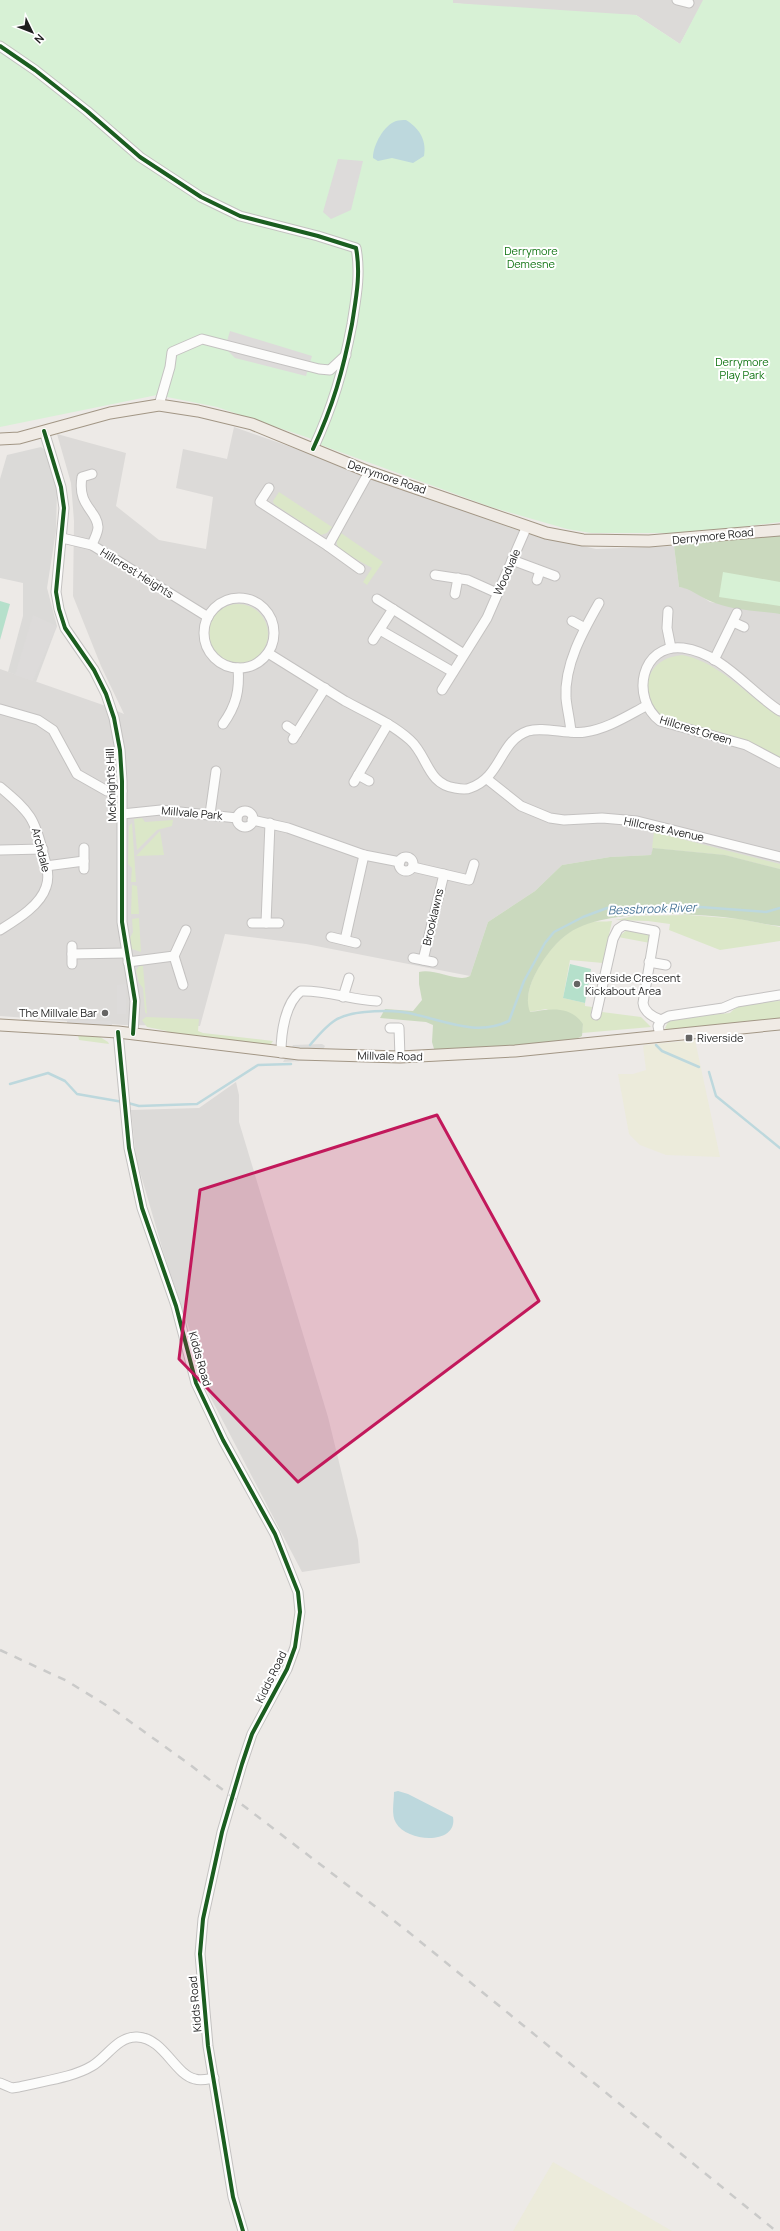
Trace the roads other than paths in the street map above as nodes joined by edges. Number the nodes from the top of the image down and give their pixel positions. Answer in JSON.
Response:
{"nodes":[{"id":1,"x":677,"y":0,"type":"edge"},
{"id":2,"x":689,"y":3,"type":"dead end"},
{"id":3,"x":0,"y":46,"type":"edge"},
{"id":4,"x":346,"y":355,"type":"junction"},
{"id":5,"x":159,"y":405,"type":"junction"},
{"id":6,"x":44,"y":431,"type":"junction"},
{"id":7,"x":0,"y":439,"type":"edge"},
{"id":8,"x":313,"y":449,"type":"junction"},
{"id":9,"x":369,"y":472,"type":"junction"},
{"id":10,"x":92,"y":474,"type":"dead end"},
{"id":11,"x":269,"y":488,"type":"dead end"},
{"id":12,"x":527,"y":526,"type":"junction"},
{"id":13,"x":780,"y":530,"type":"edge"},
{"id":14,"x":62,"y":538,"type":"junction"},
{"id":15,"x":92,"y":545,"type":"junction"},
{"id":16,"x":328,"y":546,"type":"junction"},
{"id":17,"x":512,"y":560,"type":"junction"},
{"id":18,"x":360,"y":569,"type":"dead end"},
{"id":19,"x":540,"y":571,"type":"junction"},
{"id":20,"x":435,"y":575,"type":"dead end"},
{"id":21,"x":555,"y":576,"type":"dead end"},
{"id":22,"x":458,"y":578,"type":"junction"},
{"id":23,"x":537,"y":580,"type":"dead end"},
{"id":24,"x":497,"y":593,"type":"junction"},
{"id":25,"x":456,"y":594,"type":"dead end"},
{"id":26,"x":377,"y":599,"type":"dead end"},
{"id":27,"x":599,"y":603,"type":"dead end"},
{"id":28,"x":393,"y":609,"type":"junction"},
{"id":29,"x":668,"y":611,"type":"dead end"},
{"id":30,"x":737,"y":613,"type":"dead end"},
{"id":31,"x":208,"y":617,"type":"junction"},
{"id":32,"x":572,"y":621,"type":"dead end"},
{"id":33,"x":733,"y":622,"type":"junction"},
{"id":34,"x":744,"y":627,"type":"dead end"},
{"id":35,"x":585,"y":628,"type":"junction"},
{"id":36,"x":380,"y":630,"type":"junction"},
{"id":37,"x":373,"y":640,"type":"dead end"},
{"id":38,"x":671,"y":648,"type":"junction"},
{"id":39,"x":268,"y":653,"type":"junction"},
{"id":40,"x":464,"y":654,"type":"junction"},
{"id":41,"x":714,"y":660,"type":"junction"},
{"id":42,"x":238,"y":668,"type":"junction"},
{"id":43,"x":453,"y":672,"type":"junction"},
{"id":44,"x":325,"y":688,"type":"junction"},
{"id":45,"x":442,"y":690,"type":"dead end"},
{"id":46,"x":646,"y":706,"type":"junction"},
{"id":47,"x":0,"y":709,"type":"edge"},
{"id":48,"x":780,"y":711,"type":"edge"},
{"id":49,"x":223,"y":724,"type":"dead end"},
{"id":50,"x":388,"y":724,"type":"junction"},
{"id":51,"x":287,"y":726,"type":"dead end"},
{"id":52,"x":571,"y":732,"type":"junction"},
{"id":53,"x":780,"y":763,"type":"edge"},
{"id":54,"x":216,"y":771,"type":"dead end"},
{"id":55,"x":487,"y":779,"type":"junction"},
{"id":56,"x":369,"y":781,"type":"dead end"},
{"id":57,"x":0,"y":787,"type":"edge"},
{"id":58,"x":122,"y":791,"type":"junction"},
{"id":59,"x":122,"y":814,"type":"junction"},
{"id":60,"x":210,"y":814,"type":"junction"},
{"id":61,"x":270,"y":823,"type":"junction"},
{"id":62,"x":84,"y":848,"type":"dead end"},
{"id":63,"x":43,"y":849,"type":"junction"},
{"id":64,"x":0,"y":850,"type":"edge"},
{"id":65,"x":364,"y":855,"type":"junction"},
{"id":66,"x":780,"y":857,"type":"edge"},
{"id":67,"x":474,"y":864,"type":"dead end"},
{"id":68,"x":46,"y":866,"type":"junction"},
{"id":69,"x":444,"y":874,"type":"junction"},
{"id":70,"x":252,"y":923,"type":"dead end"},
{"id":71,"x":266,"y":923,"type":"junction"},
{"id":72,"x":279,"y":923,"type":"dead end"},
{"id":73,"x":0,"y":930,"type":"edge"},
{"id":74,"x":186,"y":930,"type":"dead end"},
{"id":75,"x":331,"y":937,"type":"dead end"},
{"id":76,"x":345,"y":940,"type":"junction"},
{"id":77,"x":356,"y":943,"type":"dead end"},
{"id":78,"x":72,"y":955,"type":"dead end"},
{"id":79,"x":174,"y":956,"type":"junction"},
{"id":80,"x":127,"y":957,"type":"junction"},
{"id":81,"x":413,"y":958,"type":"dead end"},
{"id":82,"x":423,"y":960,"type":"junction"},
{"id":83,"x":432,"y":962,"type":"dead end"},
{"id":84,"x":649,"y":962,"type":"junction"},
{"id":85,"x":666,"y":965,"type":"dead end"},
{"id":86,"x":349,"y":978,"type":"dead end"},
{"id":87,"x":183,"y":985,"type":"dead end"},
{"id":88,"x":780,"y":995,"type":"edge"},
{"id":89,"x":344,"y":997,"type":"junction"},
{"id":90,"x":377,"y":1001,"type":"dead end"},
{"id":91,"x":596,"y":1015,"type":"dead end"},
{"id":92,"x":661,"y":1020,"type":"junction"},
{"id":93,"x":0,"y":1024,"type":"edge"},
{"id":94,"x":780,"y":1024,"type":"edge"},
{"id":95,"x":390,"y":1028,"type":"dead end"},
{"id":96,"x":118,"y":1032,"type":"junction"},
{"id":97,"x":133,"y":1034,"type":"junction"},
{"id":98,"x":660,"y":1036,"type":"junction"},
{"id":99,"x":281,"y":1053,"type":"junction"},
{"id":100,"x":400,"y":1057,"type":"junction"},
{"id":101,"x":214,"y":2078,"type":"junction"},
{"id":102,"x":0,"y":2083,"type":"edge"},
{"id":103,"x":243,"y":2231,"type":"edge"}],
"edges":[{"from":1,"to":2,"type":"street"},
{"from":3,"to":4,"type":"street"},
{"from":4,"to":5,"type":"street"},
{"from":4,"to":8,"type":"street"},
{"from":5,"to":6,"type":"main road","name":"Derrymore Road"},
{"from":5,"to":8,"type":"main road","name":"Derrymore Road"},
{"from":6,"to":7,"type":"main road","name":"Derrymore Road"},
{"from":6,"to":14,"type":"street","name":"McKnight's Hill"},
{"from":8,"to":9,"type":"main road","name":"Derrymore Road"},
{"from":9,"to":12,"type":"main road","name":"Derrymore Road"},
{"from":9,"to":16,"type":"street"},
{"from":10,"to":15,"type":"street"},
{"from":11,"to":16,"type":"street"},
{"from":12,"to":13,"type":"main road","name":"Derrymore Road"},
{"from":12,"to":17,"type":"street","name":"Woodvale"},
{"from":14,"to":15,"type":"street","name":"Hillcrest Heights"},
{"from":14,"to":58,"type":"street","name":"McKnight's Hill"},
{"from":15,"to":31,"type":"street","name":"Hillcrest Heights"},
{"from":16,"to":18,"type":"street"},
{"from":17,"to":19,"type":"street"},
{"from":17,"to":24,"type":"street","name":"Woodvale"},
{"from":19,"to":21,"type":"street"},
{"from":19,"to":23,"type":"street"},
{"from":20,"to":22,"type":"street"},
{"from":22,"to":24,"type":"street"},
{"from":22,"to":25,"type":"street"},
{"from":24,"to":40,"type":"street","name":"Woodvale"},
{"from":26,"to":28,"type":"street"},
{"from":27,"to":35,"type":"street"},
{"from":28,"to":36,"type":"street"},
{"from":28,"to":40,"type":"street"},
{"from":29,"to":38,"type":"street"},
{"from":30,"to":33,"type":"street"},
{"from":31,"to":39,"type":"street"},
{"from":31,"to":42,"type":"street"},
{"from":32,"to":35,"type":"street"},
{"from":33,"to":34,"type":"street"},
{"from":33,"to":41,"type":"street"},
{"from":35,"to":52,"type":"street"},
{"from":36,"to":37,"type":"street"},
{"from":36,"to":43,"type":"street"},
{"from":38,"to":41,"type":"street"},
{"from":38,"to":46,"type":"street"},
{"from":39,"to":42,"type":"street"},
{"from":39,"to":44,"type":"street"},
{"from":40,"to":43,"type":"street","name":"Woodvale"},
{"from":41,"to":48,"type":"street"},
{"from":42,"to":49,"type":"street"},
{"from":43,"to":45,"type":"street","name":"Woodvale"},
{"from":44,"to":50,"type":"street"},
{"from":44,"to":51,"type":"street"},
{"from":46,"to":52,"type":"street"},
{"from":46,"to":53,"type":"street","name":"Hillcrest Green"},
{"from":47,"to":58,"type":"street"},
{"from":50,"to":55,"type":"street"},
{"from":50,"to":56,"type":"street"},
{"from":52,"to":55,"type":"street"},
{"from":54,"to":60,"type":"street"},
{"from":55,"to":66,"type":"street","name":"Hillcrest Avenue"},
{"from":57,"to":63,"type":"street","name":"Archdale"},
{"from":58,"to":59,"type":"street","name":"McKnight's Hill"},
{"from":59,"to":60,"type":"street","name":"Millvale Park"},
{"from":59,"to":80,"type":"street","name":"McKnight's Hill"},
{"from":60,"to":61,"type":"street","name":"Millvale Park"},
{"from":61,"to":65,"type":"street"},
{"from":61,"to":71,"type":"street"},
{"from":62,"to":68,"type":"street"},
{"from":63,"to":64,"type":"street"},
{"from":63,"to":68,"type":"street","name":"Archdale"},
{"from":65,"to":69,"type":"street","name":"Brooklawns"},
{"from":65,"to":76,"type":"street"},
{"from":67,"to":69,"type":"street","name":"Brooklawns"},
{"from":68,"to":73,"type":"street","name":"Archdale"},
{"from":69,"to":82,"type":"street","name":"Brooklawns"},
{"from":70,"to":71,"type":"street"},
{"from":71,"to":72,"type":"street"},
{"from":74,"to":79,"type":"street"},
{"from":75,"to":76,"type":"street"},
{"from":76,"to":77,"type":"street"},
{"from":78,"to":80,"type":"street"},
{"from":79,"to":80,"type":"street"},
{"from":79,"to":87,"type":"street"},
{"from":80,"to":97,"type":"street","name":"McKnight's Hill"},
{"from":81,"to":82,"type":"street"},
{"from":82,"to":83,"type":"street"},
{"from":84,"to":85,"type":"street"},
{"from":84,"to":91,"type":"street"},
{"from":84,"to":92,"type":"street"},
{"from":86,"to":89,"type":"street"},
{"from":88,"to":92,"type":"street"},
{"from":89,"to":90,"type":"street"},
{"from":89,"to":99,"type":"street"},
{"from":92,"to":98,"type":"street"},
{"from":93,"to":96,"type":"main road","name":"Millvale Road"},
{"from":94,"to":98,"type":"main road","name":"Millvale Road"},
{"from":95,"to":100,"type":"street"},
{"from":96,"to":97,"type":"main road","name":"Millvale Road"},
{"from":96,"to":101,"type":"street","name":"Kidds Road"},
{"from":97,"to":99,"type":"main road","name":"Millvale Road"},
{"from":98,"to":100,"type":"main road","name":"Millvale Road"},
{"from":99,"to":100,"type":"main road","name":"Millvale Road"},
{"from":101,"to":102,"type":"street"},
{"from":101,"to":103,"type":"street","name":"Kidds Road"}]}
